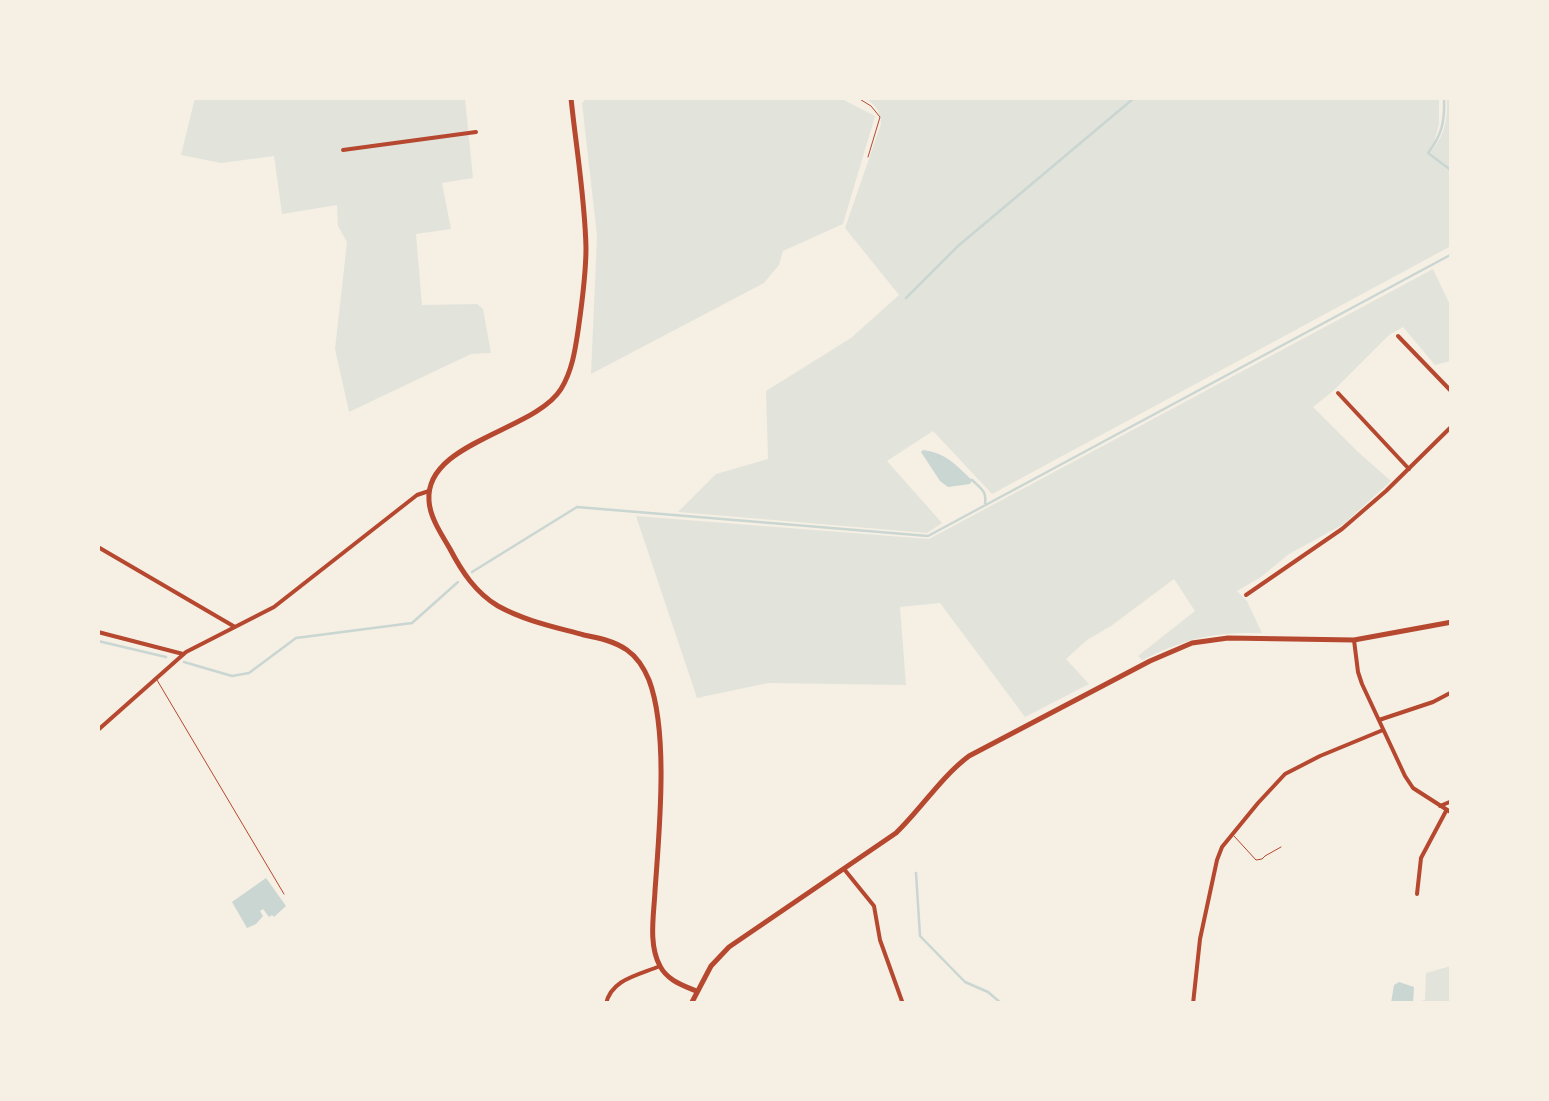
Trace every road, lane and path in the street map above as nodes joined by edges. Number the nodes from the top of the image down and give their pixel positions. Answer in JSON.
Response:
{"nodes":[{"id":1,"x":571,"y":98,"type":"edge"},
{"id":2,"x":858,"y":98,"type":"edge"},
{"id":3,"x":476,"y":132,"type":"dead end"},
{"id":4,"x":343,"y":150,"type":"dead end"},
{"id":5,"x":868,"y":157,"type":"dead end"},
{"id":6,"x":1398,"y":336,"type":"dead end"},
{"id":7,"x":1452,"y":392,"type":"edge"},
{"id":8,"x":1338,"y":393,"type":"dead end"},
{"id":9,"x":1452,"y":426,"type":"edge"},
{"id":10,"x":1409,"y":469,"type":"junction"},
{"id":11,"x":429,"y":491,"type":"junction"},
{"id":12,"x":98,"y":547,"type":"edge"},
{"id":13,"x":1246,"y":595,"type":"dead end"},
{"id":14,"x":1452,"y":622,"type":"edge"},
{"id":15,"x":235,"y":627,"type":"junction"},
{"id":16,"x":98,"y":632,"type":"edge"},
{"id":17,"x":1354,"y":640,"type":"junction"},
{"id":18,"x":183,"y":654,"type":"junction"},
{"id":19,"x":156,"y":678,"type":"junction"},
{"id":20,"x":1452,"y":692,"type":"edge"},
{"id":21,"x":1378,"y":720,"type":"junction"},
{"id":22,"x":98,"y":730,"type":"edge"},
{"id":23,"x":1383,"y":730,"type":"junction"},
{"id":24,"x":1452,"y":801,"type":"edge"},
{"id":25,"x":1440,"y":806,"type":"junction"},
{"id":26,"x":1449,"y":812,"type":"edge"},
{"id":27,"x":1232,"y":834,"type":"junction"},
{"id":28,"x":1281,"y":848,"type":"dead end"},
{"id":29,"x":844,"y":869,"type":"junction"},
{"id":30,"x":284,"y":894,"type":"dead end"},
{"id":31,"x":1417,"y":894,"type":"dead end"},
{"id":32,"x":660,"y":966,"type":"junction"},
{"id":33,"x":696,"y":991,"type":"junction"},
{"id":34,"x":605,"y":1003,"type":"edge"},
{"id":35,"x":691,"y":1004,"type":"edge"},
{"id":36,"x":903,"y":1004,"type":"edge"},
{"id":37,"x":1193,"y":1004,"type":"edge"}],
"edges":[{"from":1,"to":11,"type":"street"},
{"from":2,"to":5,"type":"path"},
{"from":3,"to":4,"type":"street"},
{"from":6,"to":7,"type":"street"},
{"from":8,"to":10,"type":"street"},
{"from":9,"to":10,"type":"street"},
{"from":10,"to":13,"type":"street"},
{"from":11,"to":15,"type":"street"},
{"from":11,"to":32,"type":"street"},
{"from":12,"to":15,"type":"street"},
{"from":14,"to":17,"type":"street"},
{"from":15,"to":18,"type":"street"},
{"from":16,"to":18,"type":"street"},
{"from":17,"to":21,"type":"street"},
{"from":17,"to":29,"type":"street"},
{"from":18,"to":19,"type":"street"},
{"from":19,"to":22,"type":"street"},
{"from":19,"to":30,"type":"lane"},
{"from":20,"to":21,"type":"street"},
{"from":21,"to":23,"type":"street"},
{"from":23,"to":25,"type":"street"},
{"from":23,"to":27,"type":"street"},
{"from":24,"to":25,"type":"street"},
{"from":25,"to":26,"type":"street"},
{"from":26,"to":31,"type":"street"},
{"from":27,"to":28,"type":"lane"},
{"from":27,"to":37,"type":"street"},
{"from":29,"to":33,"type":"street"},
{"from":29,"to":36,"type":"street"},
{"from":32,"to":33,"type":"street"},
{"from":32,"to":34,"type":"street"},
{"from":33,"to":35,"type":"street"}]}
